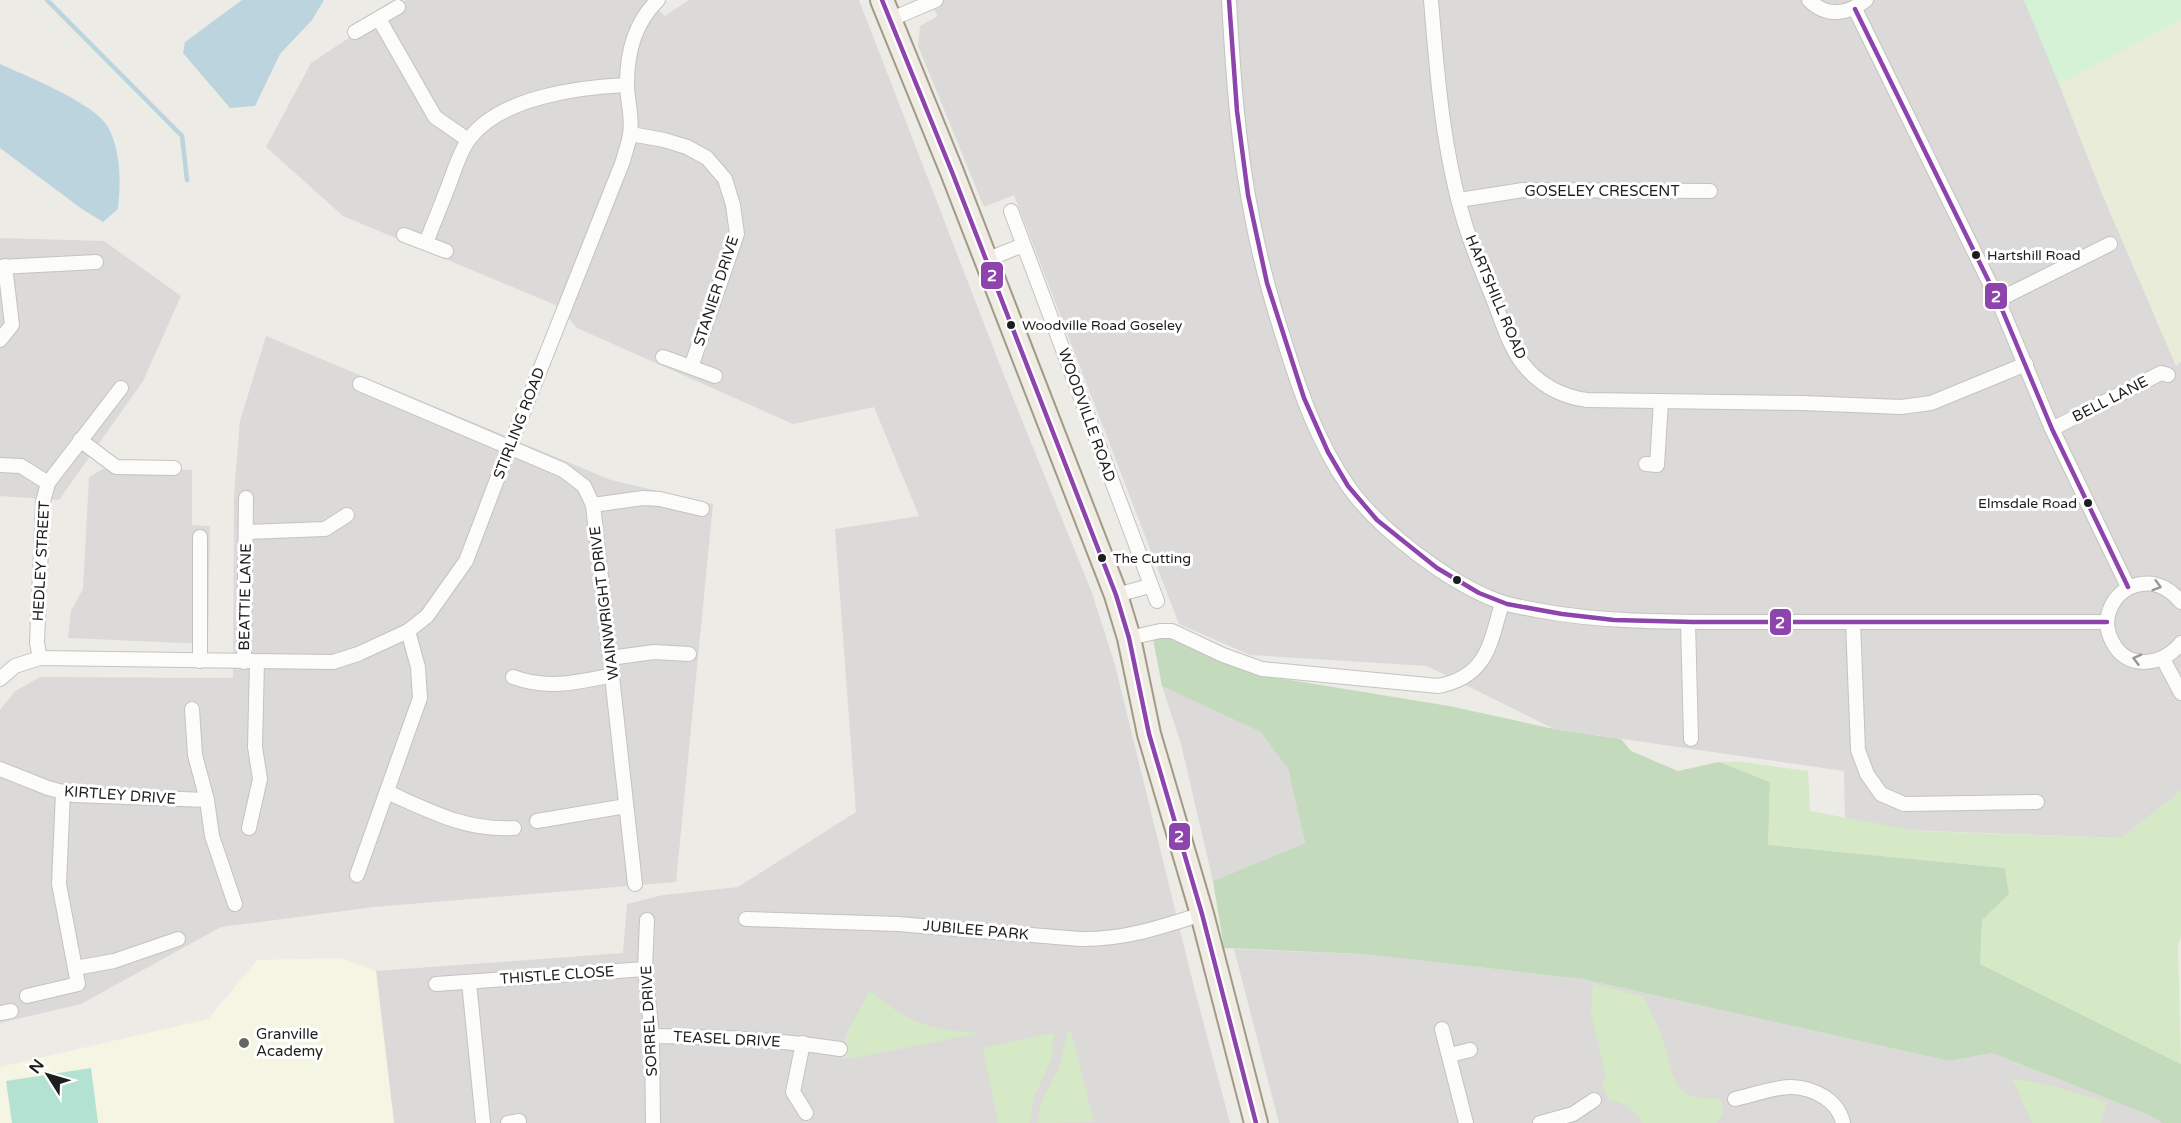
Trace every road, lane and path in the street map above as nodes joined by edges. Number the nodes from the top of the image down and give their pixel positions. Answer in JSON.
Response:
{"nodes":[{"id":1,"x":658,"y":0,"type":"edge"},
{"id":2,"x":936,"y":0,"type":"edge"},
{"id":3,"x":1229,"y":0,"type":"edge"},
{"id":4,"x":1431,"y":0,"type":"edge"},
{"id":5,"x":1809,"y":0,"type":"edge"},
{"id":6,"x":1866,"y":0,"type":"edge"},
{"id":7,"x":398,"y":7,"type":"dead end"},
{"id":8,"x":1855,"y":9,"type":"junction"},
{"id":9,"x":886,"y":10,"type":"edge"},
{"id":10,"x":379,"y":19,"type":"junction"},
{"id":11,"x":355,"y":32,"type":"dead end"},
{"id":12,"x":627,"y":85,"type":"junction"},
{"id":13,"x":631,"y":134,"type":"junction"},
{"id":14,"x":468,"y":140,"type":"junction"},
{"id":15,"x":1710,"y":191,"type":"dead end"},
{"id":16,"x":1459,"y":200,"type":"junction"},
{"id":17,"x":1011,"y":211,"type":"dead end"},
{"id":18,"x":404,"y":235,"type":"dead end"},
{"id":19,"x":426,"y":243,"type":"junction"},
{"id":20,"x":2110,"y":244,"type":"dead end"},
{"id":21,"x":1023,"y":245,"type":"junction"},
{"id":22,"x":446,"y":251,"type":"dead end"},
{"id":23,"x":986,"y":260,"type":"junction"},
{"id":24,"x":96,"y":261,"type":"dead end"},
{"id":25,"x":2,"y":267,"type":"edge"},
{"id":26,"x":1998,"y":300,"type":"junction"},
{"id":27,"x":0,"y":340,"type":"edge"},
{"id":28,"x":663,"y":357,"type":"dead end"},
{"id":29,"x":2026,"y":364,"type":"junction"},
{"id":30,"x":691,"y":367,"type":"junction"},
{"id":31,"x":2168,"y":375,"type":"dead end"},
{"id":32,"x":715,"y":376,"type":"dead end"},
{"id":33,"x":360,"y":384,"type":"dead end"},
{"id":34,"x":121,"y":388,"type":"dead end"},
{"id":35,"x":1661,"y":401,"type":"junction"},
{"id":36,"x":2052,"y":429,"type":"junction"},
{"id":37,"x":80,"y":440,"type":"junction"},
{"id":38,"x":509,"y":448,"type":"junction"},
{"id":39,"x":1646,"y":464,"type":"dead end"},
{"id":40,"x":0,"y":465,"type":"edge"},
{"id":41,"x":174,"y":468,"type":"dead end"},
{"id":42,"x":48,"y":483,"type":"junction"},
{"id":43,"x":246,"y":498,"type":"dead end"},
{"id":44,"x":593,"y":505,"type":"junction"},
{"id":45,"x":702,"y":509,"type":"dead end"},
{"id":46,"x":347,"y":515,"type":"dead end"},
{"id":47,"x":246,"y":532,"type":"junction"},
{"id":48,"x":200,"y":537,"type":"dead end"},
{"id":49,"x":1150,"y":586,"type":"junction"},
{"id":50,"x":2128,"y":587,"type":"junction"},
{"id":51,"x":1116,"y":595,"type":"junction"},
{"id":52,"x":1157,"y":600,"type":"dead end"},
{"id":53,"x":2181,"y":602,"type":"edge"},
{"id":54,"x":1502,"y":603,"type":"junction"},
{"id":55,"x":1688,"y":622,"type":"junction"},
{"id":56,"x":1853,"y":622,"type":"junction"},
{"id":57,"x":2107,"y":622,"type":"junction"},
{"id":58,"x":408,"y":631,"type":"junction"},
{"id":59,"x":1129,"y":638,"type":"junction"},
{"id":60,"x":2181,"y":643,"type":"edge"},
{"id":61,"x":689,"y":654,"type":"dead end"},
{"id":62,"x":40,"y":658,"type":"junction"},
{"id":63,"x":610,"y":658,"type":"junction"},
{"id":64,"x":2163,"y":659,"type":"junction"},
{"id":65,"x":200,"y":661,"type":"junction"},
{"id":66,"x":250,"y":662,"type":"junction"},
{"id":67,"x":613,"y":675,"type":"junction"},
{"id":68,"x":513,"y":677,"type":"dead end"},
{"id":69,"x":0,"y":679,"type":"edge"},
{"id":70,"x":2181,"y":693,"type":"edge"},
{"id":71,"x":192,"y":709,"type":"dead end"},
{"id":72,"x":1690,"y":739,"type":"dead end"},
{"id":73,"x":0,"y":769,"type":"edge"},
{"id":74,"x":63,"y":792,"type":"junction"},
{"id":75,"x":387,"y":792,"type":"junction"},
{"id":76,"x":207,"y":800,"type":"junction"},
{"id":77,"x":2037,"y":802,"type":"dead end"},
{"id":78,"x":626,"y":806,"type":"junction"},
{"id":79,"x":537,"y":820,"type":"dead end"},
{"id":80,"x":249,"y":828,"type":"dead end"},
{"id":81,"x":514,"y":828,"type":"dead end"},
{"id":82,"x":357,"y":875,"type":"dead end"},
{"id":83,"x":635,"y":884,"type":"dead end"},
{"id":84,"x":235,"y":904,"type":"dead end"},
{"id":85,"x":1202,"y":914,"type":"junction"},
{"id":86,"x":746,"y":919,"type":"dead end"},
{"id":87,"x":646,"y":920,"type":"dead end"},
{"id":88,"x":178,"y":939,"type":"dead end"},
{"id":89,"x":75,"y":969,"type":"junction"},
{"id":90,"x":645,"y":969,"type":"junction"},
{"id":91,"x":469,"y":981,"type":"junction"},
{"id":92,"x":436,"y":984,"type":"dead end"},
{"id":93,"x":27,"y":996,"type":"dead end"},
{"id":94,"x":1442,"y":1029,"type":"dead end"},
{"id":95,"x":652,"y":1036,"type":"junction"},
{"id":96,"x":803,"y":1043,"type":"junction"},
{"id":97,"x":840,"y":1049,"type":"dead end"},
{"id":98,"x":1470,"y":1050,"type":"dead end"},
{"id":99,"x":1450,"y":1055,"type":"junction"},
{"id":100,"x":1735,"y":1099,"type":"dead end"},
{"id":101,"x":1594,"y":1100,"type":"dead end"},
{"id":102,"x":806,"y":1113,"type":"dead end"},
{"id":103,"x":483,"y":1123,"type":"edge"},
{"id":104,"x":653,"y":1123,"type":"edge"},
{"id":105,"x":1256,"y":1123,"type":"edge"},
{"id":106,"x":1466,"y":1123,"type":"edge"},
{"id":107,"x":1540,"y":1123,"type":"edge"},
{"id":108,"x":1843,"y":1123,"type":"edge"}],
"edges":[{"from":1,"to":12,"type":"street","name":"STIRLING ROAD"},
{"from":2,"to":9,"type":"street"},
{"from":3,"to":54,"type":"street"},
{"from":4,"to":16,"type":"street","name":"HARTSHILL ROAD"},
{"from":5,"to":8,"type":"street"},
{"from":6,"to":8,"type":"street"},
{"from":7,"to":10,"type":"street"},
{"from":8,"to":26,"type":"street"},
{"from":9,"to":23,"type":"main road"},
{"from":10,"to":11,"type":"street"},
{"from":10,"to":14,"type":"street"},
{"from":12,"to":13,"type":"street","name":"STIRLING ROAD"},
{"from":12,"to":14,"type":"street"},
{"from":13,"to":30,"type":"street","name":"STANIER DRIVE"},
{"from":13,"to":38,"type":"street","name":"STIRLING ROAD"},
{"from":14,"to":19,"type":"street"},
{"from":15,"to":16,"type":"street","name":"GOSELEY CRESCENT"},
{"from":16,"to":35,"type":"street","name":"HARTSHILL ROAD"},
{"from":17,"to":21,"type":"street","name":"WOODVILLE ROAD"},
{"from":18,"to":19,"type":"street"},
{"from":19,"to":22,"type":"street"},
{"from":20,"to":26,"type":"street"},
{"from":21,"to":23,"type":"street"},
{"from":21,"to":49,"type":"street","name":"WOODVILLE ROAD"},
{"from":23,"to":51,"type":"main road"},
{"from":24,"to":25,"type":"street"},
{"from":25,"to":27,"type":"street"},
{"from":26,"to":29,"type":"street"},
{"from":28,"to":30,"type":"street"},
{"from":29,"to":35,"type":"street","name":"HARTSHILL ROAD"},
{"from":29,"to":36,"type":"street"},
{"from":30,"to":32,"type":"street"},
{"from":31,"to":36,"type":"street","name":"BELL LANE"},
{"from":33,"to":38,"type":"street","name":"WAINWRIGHT DRIVE"},
{"from":34,"to":37,"type":"street","name":"HEDLEY STREET"},
{"from":35,"to":39,"type":"street"},
{"from":36,"to":50,"type":"street"},
{"from":37,"to":41,"type":"street"},
{"from":37,"to":42,"type":"street","name":"HEDLEY STREET"},
{"from":38,"to":44,"type":"street","name":"WAINWRIGHT DRIVE"},
{"from":38,"to":58,"type":"street","name":"STIRLING ROAD"},
{"from":40,"to":42,"type":"street"},
{"from":42,"to":62,"type":"street","name":"HEDLEY STREET"},
{"from":43,"to":47,"type":"street","name":"BEATTIE LANE"},
{"from":44,"to":45,"type":"street"},
{"from":44,"to":63,"type":"street","name":"WAINWRIGHT DRIVE"},
{"from":46,"to":47,"type":"street","name":"BEATTIE LANE"},
{"from":47,"to":66,"type":"street","name":"BEATTIE LANE"},
{"from":48,"to":65,"type":"street"},
{"from":49,"to":51,"type":"street"},
{"from":49,"to":52,"type":"street","name":"WOODVILLE ROAD"},
{"from":50,"to":53,"type":"street","one_way":true},
{"from":50,"to":57,"type":"street"},
{"from":51,"to":59,"type":"main road"},
{"from":54,"to":55,"type":"street"},
{"from":54,"to":59,"type":"street"},
{"from":55,"to":56,"type":"street"},
{"from":55,"to":72,"type":"street"},
{"from":56,"to":57,"type":"street"},
{"from":56,"to":77,"type":"street"},
{"from":64,"to":57,"type":"street","one_way":true},
{"from":58,"to":66,"type":"street","name":"STIRLING ROAD"},
{"from":58,"to":75,"type":"street"},
{"from":59,"to":85,"type":"main road"},
{"from":60,"to":64,"type":"street"},
{"from":61,"to":63,"type":"street"},
{"from":62,"to":65,"type":"street","name":"STIRLING ROAD"},
{"from":62,"to":69,"type":"street","name":"STIRLING ROAD"},
{"from":63,"to":67,"type":"street","name":"WAINWRIGHT DRIVE"},
{"from":64,"to":70,"type":"street"},
{"from":65,"to":66,"type":"street","name":"STIRLING ROAD"},
{"from":66,"to":80,"type":"street","name":"BEATTIE LANE"},
{"from":67,"to":68,"type":"street"},
{"from":67,"to":78,"type":"street","name":"WAINWRIGHT DRIVE"},
{"from":71,"to":76,"type":"street"},
{"from":73,"to":74,"type":"street","name":"KIRTLEY DRIVE"},
{"from":74,"to":76,"type":"street","name":"KIRTLEY DRIVE"},
{"from":74,"to":89,"type":"street"},
{"from":75,"to":81,"type":"street"},
{"from":75,"to":82,"type":"street"},
{"from":76,"to":84,"type":"street"},
{"from":78,"to":79,"type":"street"},
{"from":78,"to":83,"type":"street","name":"WAINWRIGHT DRIVE"},
{"from":85,"to":86,"type":"street","name":"JUBILEE PARK"},
{"from":85,"to":105,"type":"main road"},
{"from":87,"to":90,"type":"street","name":"SORREL DRIVE"},
{"from":88,"to":89,"type":"street"},
{"from":89,"to":93,"type":"street"},
{"from":90,"to":91,"type":"street","name":"THISTLE CLOSE"},
{"from":90,"to":95,"type":"street","name":"SORREL DRIVE"},
{"from":91,"to":92,"type":"street","name":"THISTLE CLOSE"},
{"from":91,"to":103,"type":"street"},
{"from":94,"to":99,"type":"street"},
{"from":95,"to":96,"type":"street","name":"TEASEL DRIVE"},
{"from":95,"to":104,"type":"street","name":"SORREL DRIVE"},
{"from":96,"to":97,"type":"street","name":"TEASEL DRIVE"},
{"from":96,"to":102,"type":"street","name":"TEASEL DRIVE"},
{"from":98,"to":99,"type":"street"},
{"from":99,"to":106,"type":"street"},
{"from":100,"to":108,"type":"street"},
{"from":101,"to":107,"type":"street"}]}
